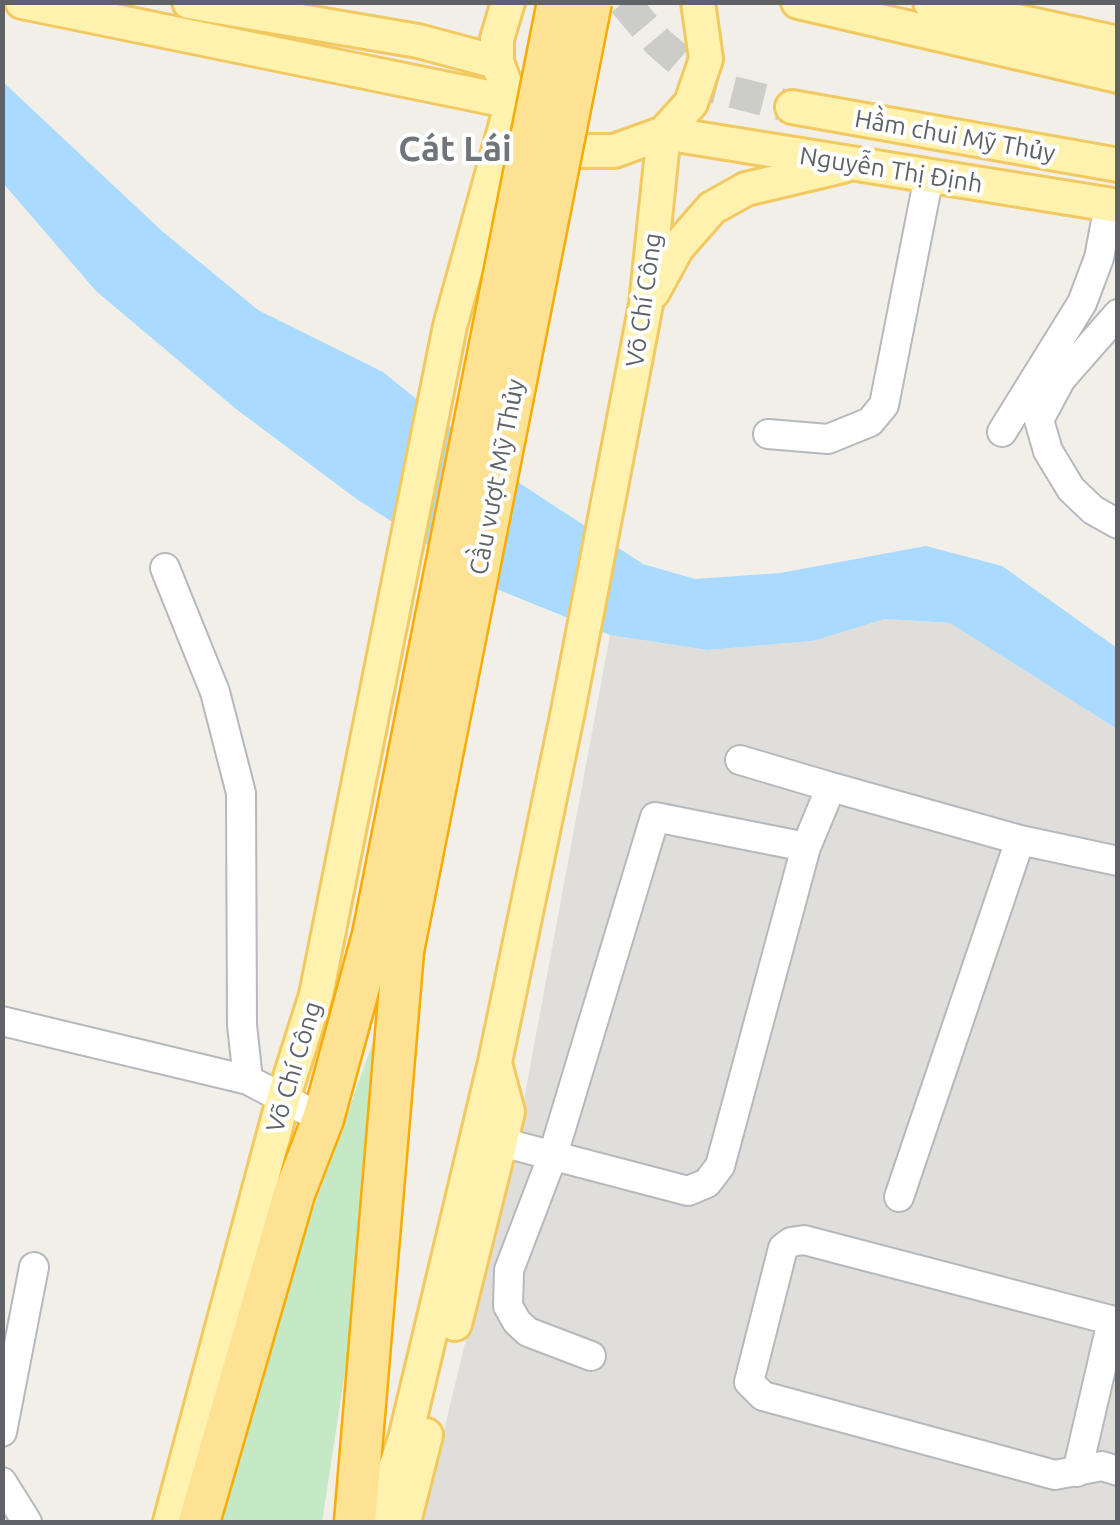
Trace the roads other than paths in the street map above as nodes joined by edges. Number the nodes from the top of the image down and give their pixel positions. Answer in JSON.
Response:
{"nodes":[{"id":1,"x":189,"y":2,"type":"edge"},
{"id":2,"x":508,"y":2,"type":"edge"},
{"id":3,"x":558,"y":2,"type":"edge"},
{"id":4,"x":591,"y":2,"type":"edge"},
{"id":5,"x":698,"y":2,"type":"edge"},
{"id":6,"x":798,"y":2,"type":"edge"},
{"id":7,"x":930,"y":2,"type":"edge"},
{"id":8,"x":33,"y":12,"type":"edge"},
{"id":9,"x":1033,"y":13,"type":"edge"},
{"id":10,"x":2,"y":20,"type":"edge"},
{"id":11,"x":1118,"y":43,"type":"edge"},
{"id":12,"x":498,"y":62,"type":"junction"},
{"id":13,"x":1118,"y":76,"type":"edge"},
{"id":14,"x":512,"y":102,"type":"junction"},
{"id":15,"x":792,"y":108,"type":"tunnel mouth"},
{"id":16,"x":664,"y":134,"type":"junction"},
{"id":17,"x":853,"y":164,"type":"junction"},
{"id":18,"x":1118,"y":165,"type":"edge"},
{"id":19,"x":929,"y":176,"type":"junction"},
{"id":20,"x":1114,"y":206,"type":"edge"},
{"id":21,"x":646,"y":304,"type":"junction"},
{"id":22,"x":1118,"y":314,"type":"edge"},
{"id":23,"x":1002,"y":432,"type":"dead end"},
{"id":24,"x":768,"y":434,"type":"dead end"},
{"id":25,"x":1118,"y":524,"type":"edge"},
{"id":26,"x":165,"y":568,"type":"dead end"},
{"id":27,"x":740,"y":760,"type":"dead end"},
{"id":28,"x":831,"y":787,"type":"junction"},
{"id":29,"x":1020,"y":840,"type":"junction"},
{"id":30,"x":806,"y":847,"type":"junction"},
{"id":31,"x":1118,"y":862,"type":"edge"},
{"id":32,"x":388,"y":943,"type":"junction"},
{"id":33,"x":2,"y":1022,"type":"edge"},
{"id":34,"x":495,"y":1062,"type":"junction"},
{"id":35,"x":248,"y":1080,"type":"junction"},
{"id":36,"x":284,"y":1096,"type":"junction"},
{"id":37,"x":323,"y":1120,"type":"junction"},
{"id":38,"x":501,"y":1142,"type":"junction"},
{"id":39,"x":553,"y":1155,"type":"junction"},
{"id":40,"x":899,"y":1197,"type":"dead end"},
{"id":41,"x":34,"y":1266,"type":"dead end"},
{"id":42,"x":1115,"y":1321,"type":"edge"},
{"id":43,"x":591,"y":1356,"type":"dead end"},
{"id":44,"x":2,"y":1432,"type":"edge"},
{"id":45,"x":1118,"y":1471,"type":"edge"},
{"id":46,"x":1077,"y":1472,"type":"junction"},
{"id":47,"x":2,"y":1482,"type":"edge"},
{"id":48,"x":27,"y":1522,"type":"edge"},
{"id":49,"x":170,"y":1522,"type":"edge"},
{"id":50,"x":198,"y":1522,"type":"edge"},
{"id":51,"x":354,"y":1522,"type":"edge"},
{"id":52,"x":376,"y":1522,"type":"edge"},
{"id":53,"x":404,"y":1522,"type":"edge"}],
"edges":[{"from":1,"to":12,"type":"main road"},
{"from":2,"to":12,"type":"main road"},
{"from":3,"to":32,"type":"highway","name":"Cầu vượt Mỹ Thủy","bridge":true},
{"from":4,"to":32,"type":"highway","name":"Cầu vượt Mỹ Thủy","bridge":true},
{"from":5,"to":16,"type":"main road"},
{"from":6,"to":13,"type":"main road"},
{"from":7,"to":9,"type":"main road"},
{"from":8,"to":10,"type":"main road"},
{"from":8,"to":14,"type":"main road"},
{"from":9,"to":11,"type":"main road"},
{"from":12,"to":14,"type":"main road"},
{"from":14,"to":16,"type":"main road"},
{"from":14,"to":36,"type":"main road","name":"Võ Chí Công"},
{"from":15,"to":18,"type":"main road","name":"Hầm chui Mỹ Thủy"},
{"from":16,"to":17,"type":"main road","name":"Nguyễn Thị Định"},
{"from":16,"to":21,"type":"main road","name":"Võ Chí Công"},
{"from":17,"to":19,"type":"main road","name":"Nguyễn Thị Định"},
{"from":17,"to":21,"type":"main road"},
{"from":19,"to":20,"type":"main road","name":"Nguyễn Thị Định"},
{"from":19,"to":24,"type":"street"},
{"from":20,"to":23,"type":"street"},
{"from":21,"to":34,"type":"main road","name":"Võ Chí Công"},
{"from":22,"to":25,"type":"street"},
{"from":26,"to":35,"type":"street"},
{"from":27,"to":28,"type":"street"},
{"from":28,"to":29,"type":"street"},
{"from":28,"to":30,"type":"street"},
{"from":29,"to":31,"type":"street"},
{"from":29,"to":40,"type":"street"},
{"from":30,"to":39,"type":"street"},
{"from":30,"to":39,"type":"street"},
{"from":32,"to":37,"type":"highway","name":"Võ Chí Công"},
{"from":32,"to":51,"type":"highway"},
{"from":33,"to":35,"type":"street"},
{"from":34,"to":38,"type":"main road"},
{"from":34,"to":52,"type":"main road"},
{"from":35,"to":36,"type":"street"},
{"from":36,"to":37,"type":"street"},
{"from":36,"to":49,"type":"main road","name":"Võ Chí Công"},
{"from":37,"to":50,"type":"highway","name":"Võ Chí Công"},
{"from":38,"to":39,"type":"street"},
{"from":38,"to":53,"type":"main road"},
{"from":39,"to":43,"type":"street"},
{"from":41,"to":44,"type":"street"},
{"from":42,"to":46,"type":"street"},
{"from":42,"to":46,"type":"street"},
{"from":45,"to":46,"type":"street"},
{"from":47,"to":48,"type":"street"}]}
